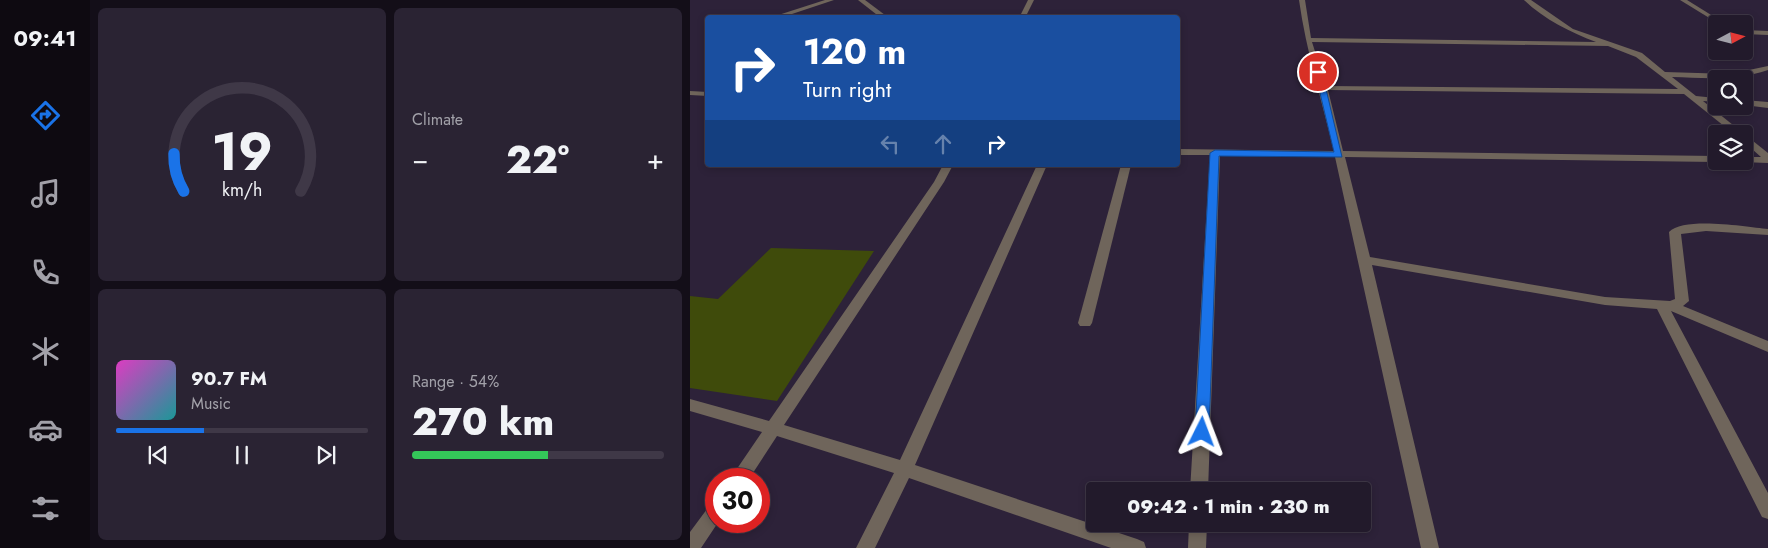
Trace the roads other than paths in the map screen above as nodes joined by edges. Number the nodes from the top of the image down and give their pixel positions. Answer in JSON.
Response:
{"nodes":[{"id":1,"x":831,"y":0,"type":"edge"},
{"id":2,"x":862,"y":0,"type":"edge"},
{"id":3,"x":1031,"y":0,"type":"edge"},
{"id":4,"x":1302,"y":0,"type":"edge"},
{"id":5,"x":1527,"y":0,"type":"edge"},
{"id":6,"x":1683,"y":0,"type":"edge"},
{"id":7,"x":782,"y":15,"type":"edge"},
{"id":8,"x":882,"y":15,"type":"edge"},
{"id":9,"x":1024,"y":15,"type":"edge"},
{"id":10,"x":1708,"y":15,"type":"edge"},
{"id":11,"x":1753,"y":32,"type":"edge"},
{"id":12,"x":1768,"y":33,"type":"edge"},
{"id":13,"x":1308,"y":40,"type":"junction"},
{"id":14,"x":1611,"y":44,"type":"junction"},
{"id":15,"x":1768,"y":68,"type":"edge"},
{"id":16,"x":1665,"y":74,"type":"junction"},
{"id":17,"x":1324,"y":88,"type":"junction"},
{"id":18,"x":1687,"y":92,"type":"junction"},
{"id":19,"x":690,"y":93,"type":"edge"},
{"id":20,"x":705,"y":94,"type":"edge"},
{"id":21,"x":1695,"y":98,"type":"junction"},
{"id":22,"x":1708,"y":99,"type":"edge"},
{"id":23,"x":1753,"y":103,"type":"edge"},
{"id":24,"x":1768,"y":105,"type":"edge"},
{"id":25,"x":1729,"y":125,"type":"edge"},
{"id":26,"x":1753,"y":145,"type":"edge"},
{"id":27,"x":1180,"y":152,"type":"edge"},
{"id":28,"x":1215,"y":153,"type":"junction"},
{"id":29,"x":1339,"y":155,"type":"junction"},
{"id":30,"x":1708,"y":159,"type":"edge"},
{"id":31,"x":1768,"y":159,"type":"edge"},
{"id":32,"x":1753,"y":160,"type":"edge"},
{"id":33,"x":947,"y":167,"type":"edge"},
{"id":34,"x":1041,"y":167,"type":"edge"},
{"id":35,"x":1125,"y":167,"type":"edge"},
{"id":36,"x":1768,"y":232,"type":"edge"},
{"id":37,"x":1365,"y":260,"type":"junction"},
{"id":38,"x":1667,"y":306,"type":"junction"},
{"id":39,"x":1085,"y":324,"type":"dead end"},
{"id":40,"x":1768,"y":346,"type":"edge"},
{"id":41,"x":690,"y":405,"type":"edge"},
{"id":42,"x":776,"y":428,"type":"junction"},
{"id":43,"x":747,"y":468,"type":"edge"},
{"id":44,"x":905,"y":469,"type":"junction"},
{"id":45,"x":1199,"y":482,"type":"edge"},
{"id":46,"x":1767,"y":508,"type":"edge"},
{"id":47,"x":705,"y":527,"type":"edge"},
{"id":48,"x":1197,"y":532,"type":"edge"},
{"id":49,"x":690,"y":548,"type":"edge"},
{"id":50,"x":865,"y":548,"type":"edge"},
{"id":51,"x":1137,"y":548,"type":"edge"},
{"id":52,"x":1196,"y":548,"type":"edge"},
{"id":53,"x":1430,"y":548,"type":"edge"}],
"edges":[{"from":1,"to":7,"type":"street"},
{"from":2,"to":8,"type":"street"},
{"from":3,"to":9,"type":"street"},
{"from":4,"to":13,"type":"street"},
{"from":5,"to":14,"type":"street"},
{"from":6,"to":10,"type":"street"},
{"from":11,"to":12,"type":"street"},
{"from":13,"to":14,"type":"street"},
{"from":13,"to":17,"type":"street"},
{"from":14,"to":16,"type":"street"},
{"from":15,"to":16,"type":"street"},
{"from":16,"to":18,"type":"street"},
{"from":17,"to":18,"type":"street"},
{"from":17,"to":29,"type":"street"},
{"from":18,"to":21,"type":"street"},
{"from":19,"to":20,"type":"street"},
{"from":21,"to":22,"type":"street"},
{"from":21,"to":25,"type":"street"},
{"from":23,"to":24,"type":"street"},
{"from":26,"to":31,"type":"street"},
{"from":27,"to":28,"type":"street"},
{"from":28,"to":29,"type":"street"},
{"from":28,"to":45,"type":"street"},
{"from":29,"to":30,"type":"street"},
{"from":29,"to":37,"type":"street"},
{"from":31,"to":32,"type":"street"},
{"from":33,"to":42,"type":"street"},
{"from":34,"to":44,"type":"street"},
{"from":35,"to":39,"type":"street"},
{"from":36,"to":38,"type":"street"},
{"from":37,"to":38,"type":"street"},
{"from":37,"to":53,"type":"street"},
{"from":38,"to":40,"type":"street"},
{"from":38,"to":46,"type":"street"},
{"from":41,"to":42,"type":"street"},
{"from":42,"to":43,"type":"street"},
{"from":42,"to":44,"type":"street"},
{"from":44,"to":50,"type":"street"},
{"from":44,"to":51,"type":"street"},
{"from":47,"to":49,"type":"street"},
{"from":48,"to":52,"type":"street"}]}
